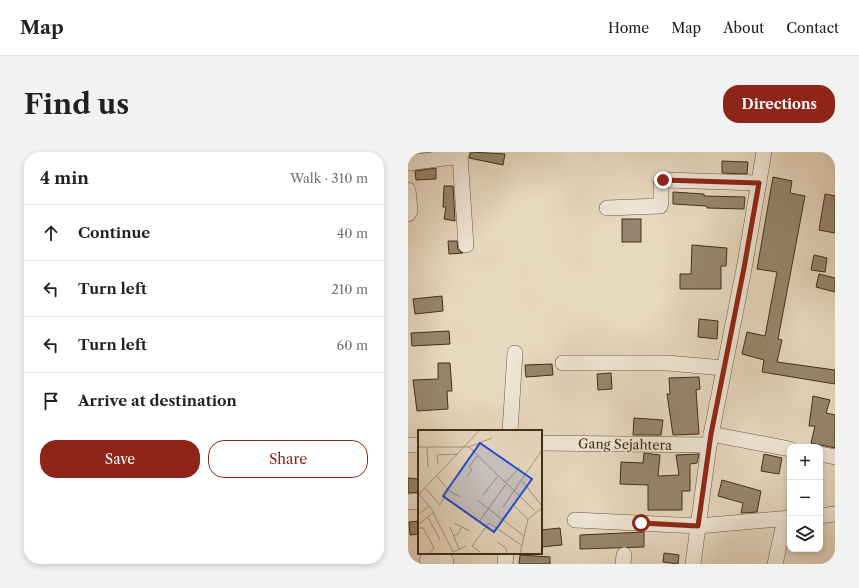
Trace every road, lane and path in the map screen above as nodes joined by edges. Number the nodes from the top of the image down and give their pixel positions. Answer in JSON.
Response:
{"nodes":[{"id":1,"x":764,"y":152,"type":"edge"},
{"id":2,"x":461,"y":154,"type":"edge"},
{"id":3,"x":408,"y":163,"type":"edge"},
{"id":4,"x":759,"y":183,"type":"junction"},
{"id":5,"x":408,"y":190,"type":"edge"},
{"id":6,"x":607,"y":208,"type":"dead end"},
{"id":7,"x":408,"y":214,"type":"edge"},
{"id":8,"x":466,"y":245,"type":"dead end"},
{"id":9,"x":515,"y":353,"type":"dead end"},
{"id":10,"x":563,"y":363,"type":"dead end"},
{"id":11,"x":724,"y":368,"type":"junction"},
{"id":12,"x":510,"y":430,"type":"edge"},
{"id":13,"x":710,"y":440,"type":"junction"},
{"id":14,"x":542,"y":443,"type":"edge"},
{"id":15,"x":787,"y":449,"type":"edge"},
{"id":16,"x":823,"y":455,"type":"edge"},
{"id":17,"x":835,"y":457,"type":"edge"},
{"id":18,"x":418,"y":501,"type":"edge"},
{"id":19,"x":408,"y":502,"type":"edge"},
{"id":20,"x":835,"y":514,"type":"edge"},
{"id":21,"x":823,"y":516,"type":"edge"},
{"id":22,"x":787,"y":518,"type":"edge"},
{"id":23,"x":575,"y":520,"type":"dead end"},
{"id":24,"x":698,"y":526,"type":"junction"},
{"id":25,"x":506,"y":554,"type":"edge"},
{"id":26,"x":446,"y":559,"type":"edge"},
{"id":27,"x":427,"y":560,"type":"dead end"},
{"id":28,"x":505,"y":564,"type":"edge"},
{"id":29,"x":693,"y":564,"type":"edge"},
{"id":30,"x":775,"y":564,"type":"edge"}],
"edges":[{"from":1,"to":4,"type":"street"},
{"from":2,"to":3,"type":"street"},
{"from":2,"to":8,"type":"street"},
{"from":4,"to":6,"type":"street"},
{"from":4,"to":11,"type":"street"},
{"from":5,"to":7,"type":"street"},
{"from":9,"to":12,"type":"street"},
{"from":10,"to":11,"type":"street"},
{"from":11,"to":13,"type":"street"},
{"from":13,"to":14,"type":"street","name":"Gang Sejahtera"},
{"from":13,"to":15,"type":"street","name":"Gang Sejahtera"},
{"from":13,"to":24,"type":"street"},
{"from":16,"to":17,"type":"street"},
{"from":18,"to":19,"type":"street"},
{"from":20,"to":21,"type":"street"},
{"from":22,"to":24,"type":"street"},
{"from":22,"to":30,"type":"street"},
{"from":23,"to":24,"type":"street"},
{"from":24,"to":29,"type":"street"},
{"from":25,"to":28,"type":"street"},
{"from":26,"to":27,"type":"street"}]}
